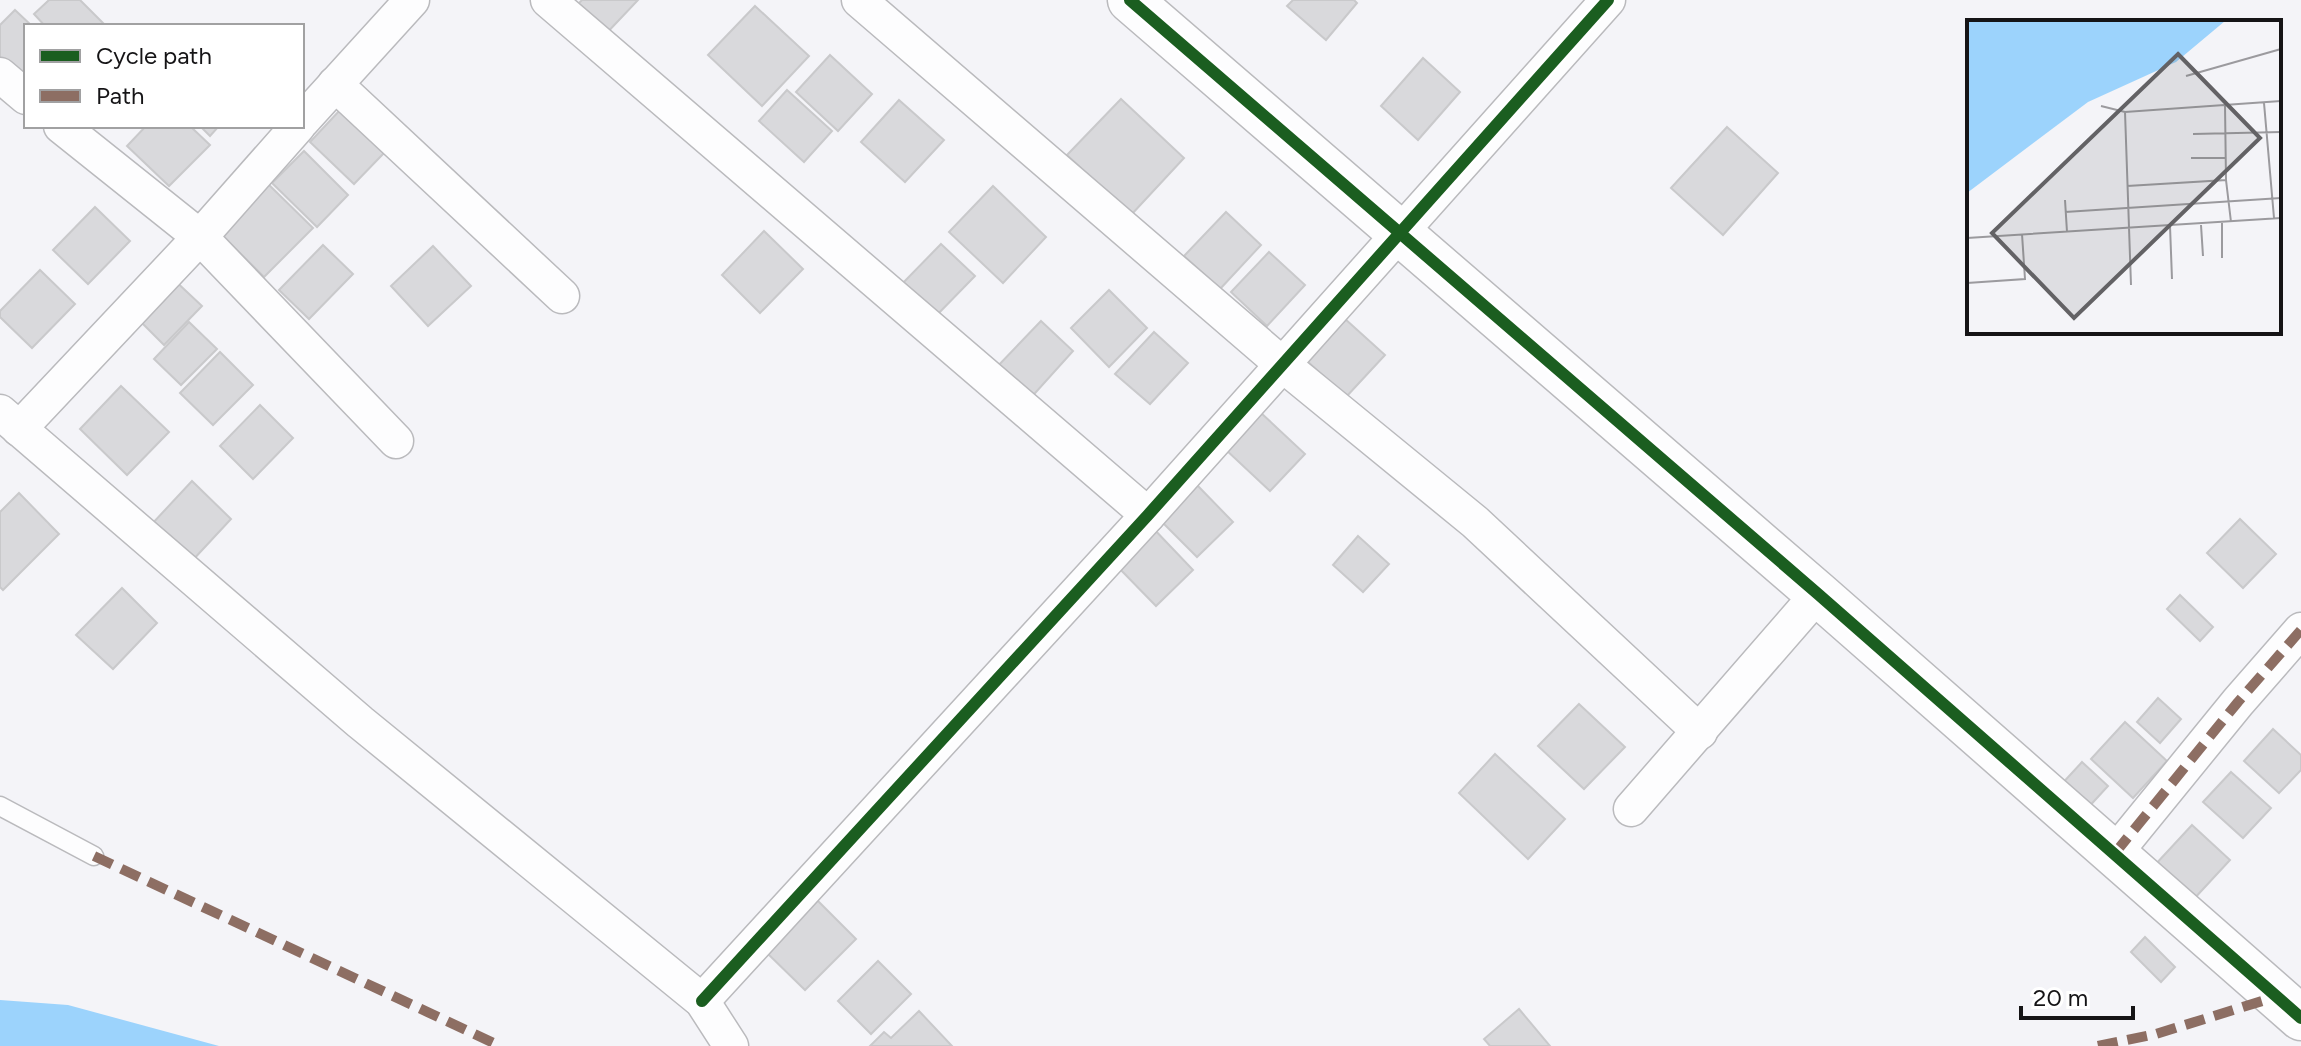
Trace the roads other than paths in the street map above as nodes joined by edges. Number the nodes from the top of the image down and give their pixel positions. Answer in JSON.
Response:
{"nodes":[{"id":1,"x":412,"y":0,"type":"edge"},
{"id":2,"x":548,"y":0,"type":"edge"},
{"id":3,"x":859,"y":0,"type":"edge"},
{"id":4,"x":1130,"y":0,"type":"edge"},
{"id":5,"x":1608,"y":0,"type":"edge"},
{"id":6,"x":0,"y":75,"type":"edge"},
{"id":7,"x":335,"y":84,"type":"junction"},
{"id":8,"x":24,"y":95,"type":"edge"},
{"id":9,"x":304,"y":119,"type":"edge"},
{"id":10,"x":64,"y":128,"type":"edge"},
{"id":11,"x":296,"y":128,"type":"edge"},
{"id":12,"x":1402,"y":233,"type":"junction"},
{"id":13,"x":200,"y":237,"type":"junction"},
{"id":14,"x":562,"y":296,"type":"dead end"},
{"id":15,"x":1283,"y":365,"type":"junction"},
{"id":16,"x":9,"y":420,"type":"edge"},
{"id":17,"x":396,"y":441,"type":"dead end"},
{"id":18,"x":1148,"y":515,"type":"junction"},
{"id":19,"x":1818,"y":594,"type":"junction"},
{"id":20,"x":2301,"y":630,"type":"edge"},
{"id":21,"x":1700,"y":732,"type":"junction"},
{"id":22,"x":0,"y":806,"type":"edge"},
{"id":23,"x":1631,"y":809,"type":"dead end"},
{"id":24,"x":2115,"y":853,"type":"junction"},
{"id":25,"x":94,"y":856,"type":"dead end"},
{"id":26,"x":702,"y":1001,"type":"junction"},
{"id":27,"x":2301,"y":1018,"type":"edge"},
{"id":28,"x":731,"y":1046,"type":"edge"}],
"edges":[{"from":1,"to":7,"type":"street"},
{"from":2,"to":18,"type":"street"},
{"from":3,"to":15,"type":"street"},
{"from":4,"to":12,"type":"street"},
{"from":5,"to":12,"type":"street"},
{"from":6,"to":8,"type":"street"},
{"from":7,"to":9,"type":"street"},
{"from":7,"to":14,"type":"street"},
{"from":10,"to":13,"type":"street"},
{"from":11,"to":13,"type":"street"},
{"from":12,"to":15,"type":"street"},
{"from":12,"to":19,"type":"street"},
{"from":13,"to":16,"type":"street"},
{"from":13,"to":17,"type":"street"},
{"from":15,"to":18,"type":"street"},
{"from":15,"to":21,"type":"street"},
{"from":16,"to":26,"type":"street"},
{"from":18,"to":26,"type":"street"},
{"from":19,"to":21,"type":"street"},
{"from":19,"to":24,"type":"street"},
{"from":20,"to":24,"type":"street"},
{"from":21,"to":23,"type":"street"},
{"from":22,"to":25,"type":"lane"},
{"from":24,"to":27,"type":"street"},
{"from":26,"to":28,"type":"street"}]}
